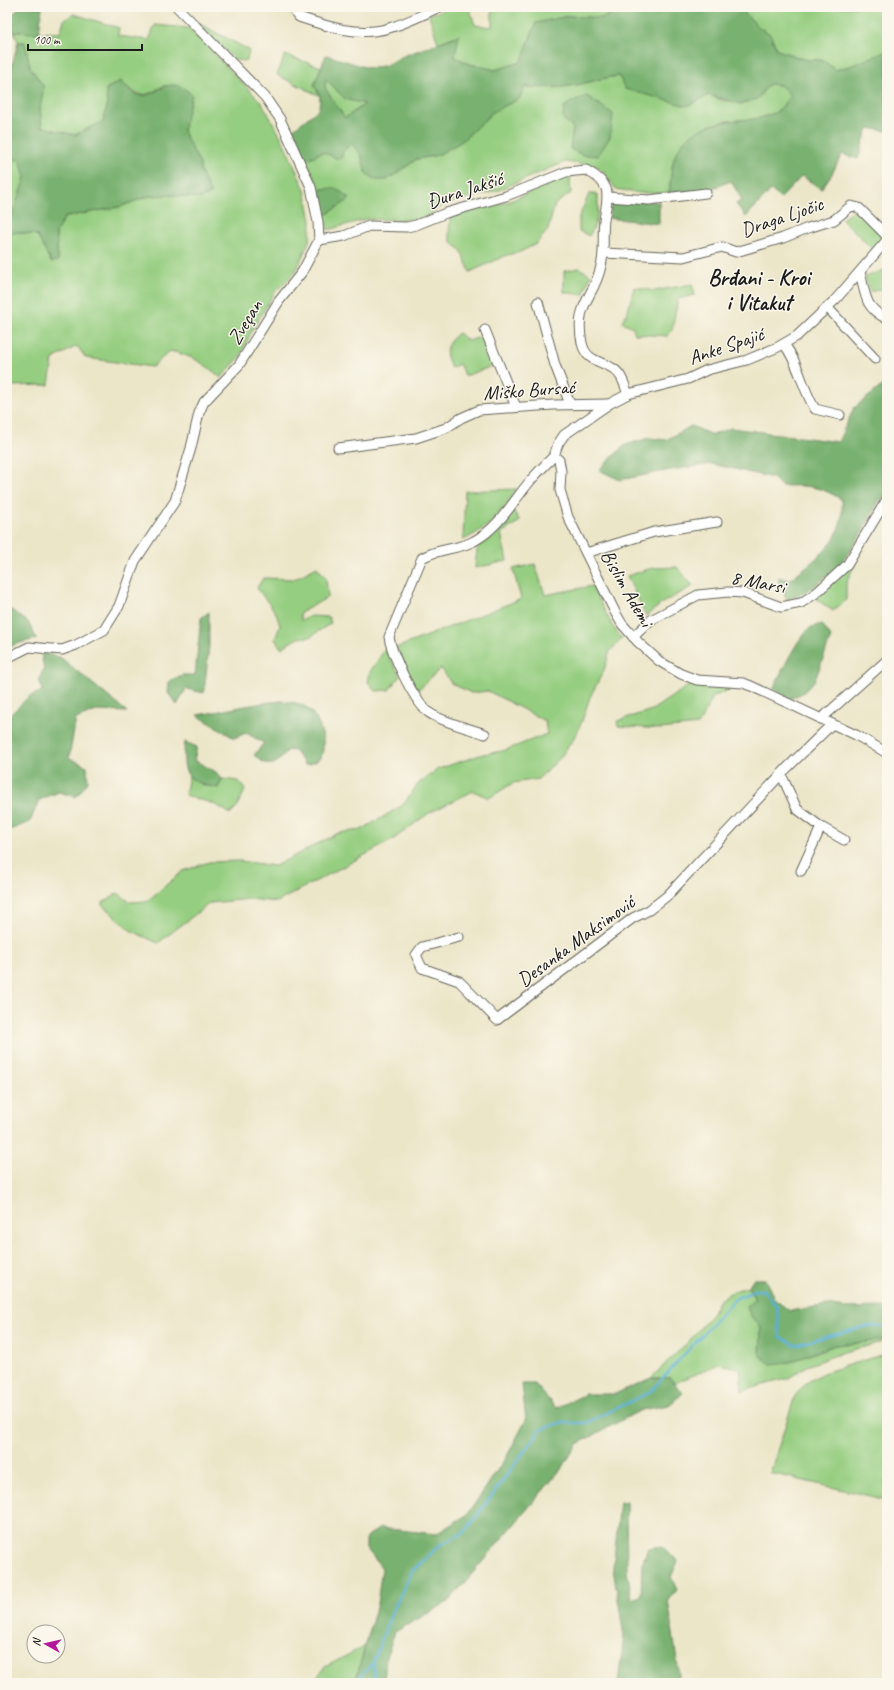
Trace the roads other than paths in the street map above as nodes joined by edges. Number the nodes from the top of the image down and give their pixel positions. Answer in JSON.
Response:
{"nodes":[{"id":1,"x":177,"y":7,"type":"edge"},
{"id":2,"x":296,"y":7,"type":"edge"},
{"id":3,"x":440,"y":7,"type":"edge"},
{"id":4,"x":706,"y":194,"type":"dead end"},
{"id":5,"x":608,"y":197,"type":"junction"},
{"id":6,"x":887,"y":236,"type":"edge"},
{"id":7,"x":318,"y":240,"type":"junction"},
{"id":8,"x":887,"y":240,"type":"edge"},
{"id":9,"x":604,"y":253,"type":"junction"},
{"id":10,"x":860,"y":272,"type":"junction"},
{"id":11,"x":538,"y":302,"type":"dead end"},
{"id":12,"x":827,"y":307,"type":"junction"},
{"id":13,"x":887,"y":319,"type":"edge"},
{"id":14,"x":485,"y":330,"type":"dead end"},
{"id":15,"x":784,"y":344,"type":"junction"},
{"id":16,"x":875,"y":359,"type":"dead end"},
{"id":17,"x":628,"y":394,"type":"junction"},
{"id":18,"x":570,"y":404,"type":"junction"},
{"id":19,"x":609,"y":404,"type":"junction"},
{"id":20,"x":516,"y":407,"type":"junction"},
{"id":21,"x":840,"y":415,"type":"dead end"},
{"id":22,"x":338,"y":448,"type":"dead end"},
{"id":23,"x":554,"y":456,"type":"junction"},
{"id":24,"x":887,"y":499,"type":"edge"},
{"id":25,"x":717,"y":522,"type":"dead end"},
{"id":26,"x":586,"y":553,"type":"junction"},
{"id":27,"x":633,"y":637,"type":"junction"},
{"id":28,"x":7,"y":658,"type":"edge"},
{"id":29,"x":887,"y":660,"type":"edge"},
{"id":30,"x":821,"y":719,"type":"junction"},
{"id":31,"x":832,"y":724,"type":"junction"},
{"id":32,"x":485,"y":734,"type":"dead end"},
{"id":33,"x":887,"y":753,"type":"edge"},
{"id":34,"x":781,"y":774,"type":"junction"},
{"id":35,"x":821,"y":827,"type":"junction"},
{"id":36,"x":844,"y":840,"type":"dead end"},
{"id":37,"x":801,"y":871,"type":"dead end"},
{"id":38,"x":459,"y":937,"type":"dead end"}],
"edges":[{"from":1,"to":7,"type":"street","name":"Zveçan"},
{"from":2,"to":3,"type":"street"},
{"from":4,"to":5,"type":"street"},
{"from":5,"to":7,"type":"street","name":"Ðura Jakšić"},
{"from":5,"to":9,"type":"street"},
{"from":6,"to":9,"type":"street","name":"Draga Ljočic"},
{"from":7,"to":28,"type":"street","name":"Zveçan"},
{"from":8,"to":10,"type":"street","name":"Anke Spajić"},
{"from":9,"to":17,"type":"street"},
{"from":10,"to":12,"type":"street","name":"Anke Spajić"},
{"from":10,"to":13,"type":"street"},
{"from":11,"to":18,"type":"street"},
{"from":12,"to":15,"type":"street","name":"Anke Spajić"},
{"from":12,"to":16,"type":"street"},
{"from":14,"to":20,"type":"street"},
{"from":15,"to":17,"type":"street","name":"Anke Spajić"},
{"from":15,"to":21,"type":"street"},
{"from":17,"to":19,"type":"street","name":"Anke Spajić"},
{"from":18,"to":19,"type":"street","name":"Miško Bursać"},
{"from":18,"to":20,"type":"street","name":"Miško Bursać"},
{"from":19,"to":23,"type":"street"},
{"from":20,"to":22,"type":"street","name":"Miško Bursać"},
{"from":23,"to":26,"type":"street","name":"Bislim Ademi"},
{"from":23,"to":32,"type":"street"},
{"from":24,"to":27,"type":"street","name":"8 Marsi"},
{"from":25,"to":26,"type":"street"},
{"from":26,"to":27,"type":"street","name":"Bislim Ademi"},
{"from":27,"to":30,"type":"street","name":"Bislim Ademi"},
{"from":29,"to":30,"type":"street"},
{"from":30,"to":31,"type":"street","name":"Bislim Ademi"},
{"from":31,"to":33,"type":"street","name":"Bislim Ademi"},
{"from":31,"to":34,"type":"street","name":"Desanka Maksimović"},
{"from":34,"to":35,"type":"street"},
{"from":34,"to":38,"type":"street","name":"Desanka Maksimović"},
{"from":35,"to":36,"type":"street"},
{"from":35,"to":37,"type":"street"}]}
